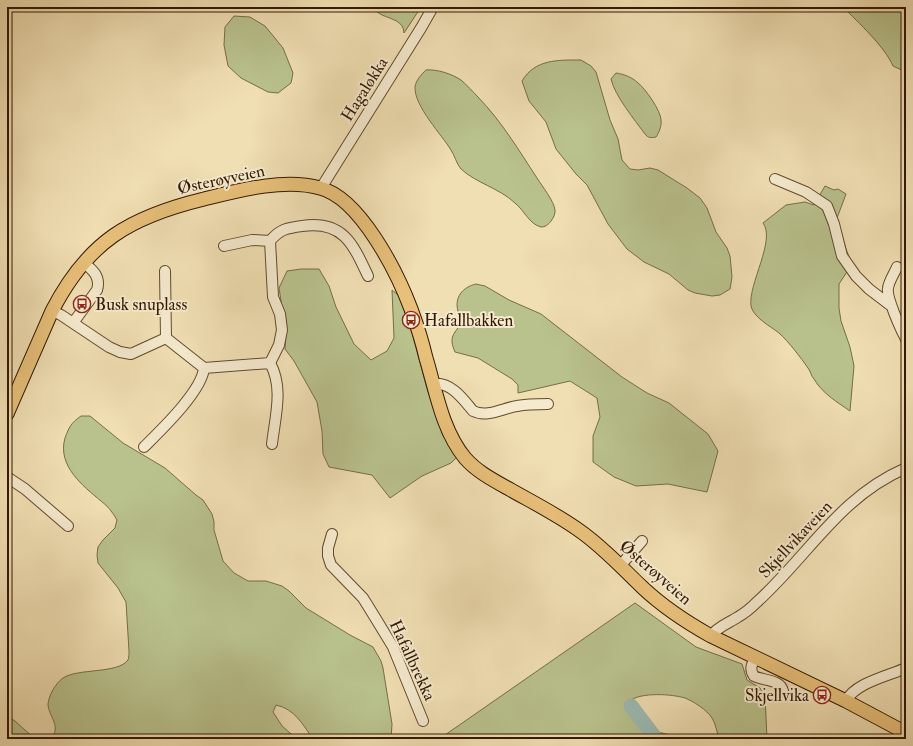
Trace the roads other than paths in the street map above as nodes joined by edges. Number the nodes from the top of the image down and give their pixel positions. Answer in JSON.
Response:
{"nodes":[{"id":1,"x":432,"y":7,"type":"edge"},
{"id":2,"x":775,"y":178,"type":"dead end"},
{"id":3,"x":321,"y":188,"type":"junction"},
{"id":4,"x":270,"y":240,"type":"junction"},
{"id":5,"x":224,"y":246,"type":"dead end"},
{"id":6,"x":84,"y":263,"type":"junction"},
{"id":7,"x":897,"y":267,"type":"dead end"},
{"id":8,"x":165,"y":271,"type":"dead end"},
{"id":9,"x":368,"y":276,"type":"dead end"},
{"id":10,"x":890,"y":305,"type":"junction"},
{"id":11,"x":52,"y":311,"type":"junction"},
{"id":12,"x":73,"y":323,"type":"junction"},
{"id":13,"x":166,"y":338,"type":"junction"},
{"id":14,"x":906,"y":339,"type":"edge"},
{"id":15,"x":270,"y":363,"type":"junction"},
{"id":16,"x":204,"y":368,"type":"junction"},
{"id":17,"x":434,"y":384,"type":"junction"},
{"id":18,"x":548,"y":404,"type":"dead end"},
{"id":19,"x":7,"y":414,"type":"edge"},
{"id":20,"x":272,"y":444,"type":"dead end"},
{"id":21,"x":144,"y":447,"type":"dead end"},
{"id":22,"x":906,"y":468,"type":"edge"},
{"id":23,"x":7,"y":477,"type":"edge"},
{"id":24,"x":68,"y":526,"type":"dead end"},
{"id":25,"x":332,"y":534,"type":"dead end"},
{"id":26,"x":642,"y":541,"type":"dead end"},
{"id":27,"x":620,"y":566,"type":"junction"},
{"id":28,"x":711,"y":636,"type":"junction"},
{"id":29,"x":755,"y":658,"type":"junction"},
{"id":30,"x":906,"y":668,"type":"edge"},
{"id":31,"x":783,"y":691,"type":"dead end"},
{"id":32,"x":846,"y":701,"type":"junction"},
{"id":33,"x":423,"y":721,"type":"dead end"},
{"id":34,"x":906,"y":733,"type":"edge"}],
"edges":[{"from":1,"to":3,"type":"street","name":"Hagaløkka"},
{"from":2,"to":10,"type":"street"},
{"from":3,"to":6,"type":"main road","name":"Østerøyveien"},
{"from":3,"to":17,"type":"main road","name":"Østerøyveien"},
{"from":4,"to":5,"type":"street"},
{"from":4,"to":9,"type":"street"},
{"from":4,"to":15,"type":"street"},
{"from":6,"to":11,"type":"main road","name":"Østerøyveien"},
{"from":6,"to":12,"type":"street"},
{"from":7,"to":10,"type":"street"},
{"from":8,"to":13,"type":"street"},
{"from":10,"to":14,"type":"street"},
{"from":11,"to":12,"type":"street"},
{"from":11,"to":19,"type":"main road","name":"Østerøyveien"},
{"from":12,"to":13,"type":"street"},
{"from":13,"to":16,"type":"street"},
{"from":15,"to":16,"type":"street"},
{"from":15,"to":20,"type":"street"},
{"from":16,"to":21,"type":"street"},
{"from":17,"to":18,"type":"street"},
{"from":17,"to":27,"type":"main road","name":"Østerøyveien"},
{"from":22,"to":28,"type":"street","name":"Skjellvikaveien"},
{"from":23,"to":24,"type":"street"},
{"from":25,"to":33,"type":"street","name":"Hafallbrekka"},
{"from":26,"to":27,"type":"street"},
{"from":27,"to":28,"type":"main road","name":"Østerøyveien"},
{"from":28,"to":29,"type":"main road","name":"Østerøyveien"},
{"from":29,"to":31,"type":"street"},
{"from":29,"to":32,"type":"main road","name":"Østerøyveien"},
{"from":30,"to":32,"type":"street"},
{"from":32,"to":34,"type":"main road","name":"Østerøyveien"}]}
